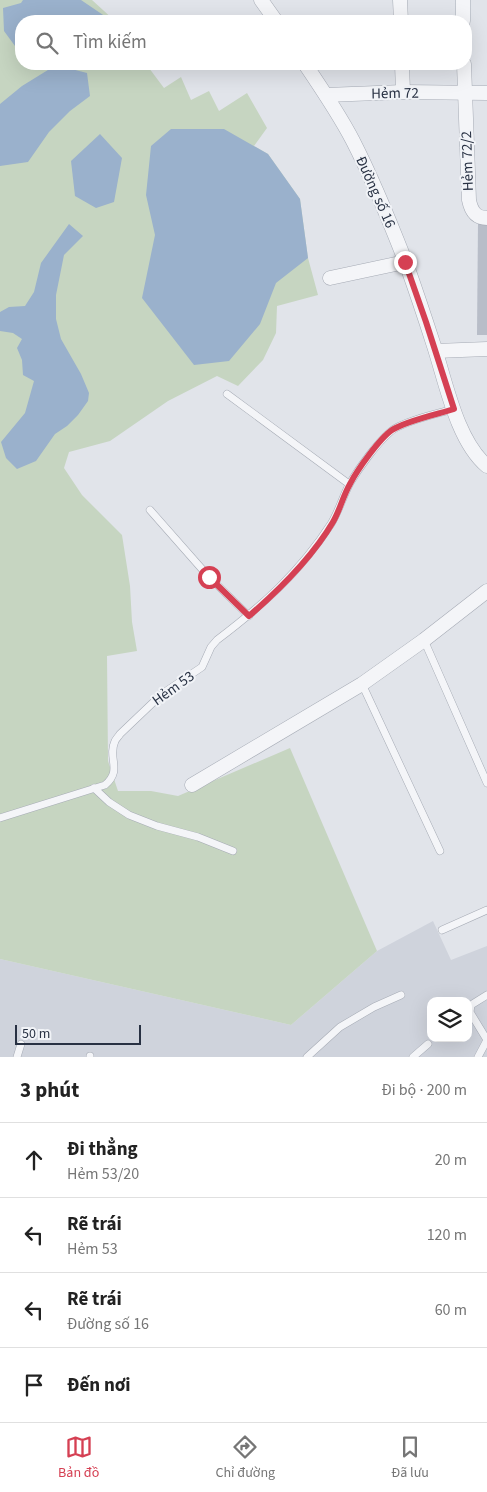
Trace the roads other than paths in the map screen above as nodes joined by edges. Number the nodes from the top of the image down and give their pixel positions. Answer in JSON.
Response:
{"nodes":[{"id":1,"x":261,"y":0,"type":"edge"},
{"id":2,"x":400,"y":0,"type":"edge"},
{"id":3,"x":463,"y":0,"type":"edge"},
{"id":4,"x":272,"y":15,"type":"edge"},
{"id":5,"x":401,"y":15,"type":"edge"},
{"id":6,"x":463,"y":15,"type":"edge"},
{"id":7,"x":309,"y":70,"type":"edge"},
{"id":8,"x":402,"y":70,"type":"edge"},
{"id":9,"x":464,"y":70,"type":"edge"},
{"id":10,"x":403,"y":92,"type":"junction"},
{"id":11,"x":465,"y":93,"type":"junction"},
{"id":12,"x":487,"y":93,"type":"edge"},
{"id":13,"x":326,"y":95,"type":"junction"},
{"id":14,"x":487,"y":218,"type":"edge"},
{"id":15,"x":405,"y":262,"type":"junction"},
{"id":16,"x":330,"y":278,"type":"dead end"},
{"id":17,"x":487,"y":349,"type":"edge"},
{"id":18,"x":436,"y":351,"type":"junction"},
{"id":19,"x":227,"y":394,"type":"dead end"},
{"id":20,"x":454,"y":409,"type":"junction"},
{"id":21,"x":487,"y":466,"type":"edge"},
{"id":22,"x":350,"y":484,"type":"junction"},
{"id":23,"x":150,"y":510,"type":"dead end"},
{"id":24,"x":487,"y":591,"type":"edge"},
{"id":25,"x":249,"y":616,"type":"junction"},
{"id":26,"x":424,"y":640,"type":"junction"},
{"id":27,"x":362,"y":684,"type":"junction"},
{"id":28,"x":487,"y":784,"type":"edge"},
{"id":29,"x":192,"y":785,"type":"dead end"},
{"id":30,"x":94,"y":788,"type":"junction"},
{"id":31,"x":0,"y":818,"type":"edge"},
{"id":32,"x":233,"y":851,"type":"dead end"},
{"id":33,"x":440,"y":851,"type":"dead end"},
{"id":34,"x":487,"y":910,"type":"edge"},
{"id":35,"x":442,"y":930,"type":"dead end"},
{"id":36,"x":401,"y":995,"type":"dead end"},
{"id":37,"x":487,"y":995,"type":"edge"},
{"id":38,"x":487,"y":1040,"type":"edge"},
{"id":39,"x":21,"y":1044,"type":"dead end"},
{"id":40,"x":428,"y":1044,"type":"dead end"},
{"id":41,"x":17,"y":1057,"type":"edge"},
{"id":42,"x":307,"y":1057,"type":"edge"},
{"id":43,"x":414,"y":1057,"type":"edge"},
{"id":44,"x":478,"y":1057,"type":"edge"}],
"edges":[{"from":1,"to":4,"type":"street"},
{"from":2,"to":5,"type":"street"},
{"from":3,"to":6,"type":"street"},
{"from":7,"to":13,"type":"street","name":"Đường số 16"},
{"from":8,"to":10,"type":"street"},
{"from":9,"to":11,"type":"street","name":"Hẻm 72/2"},
{"from":10,"to":11,"type":"street","name":"Hẻm 72"},
{"from":10,"to":13,"type":"street","name":"Hẻm 72"},
{"from":11,"to":12,"type":"street","name":"Hẻm 72"},
{"from":11,"to":14,"type":"street","name":"Hẻm 72/2"},
{"from":13,"to":15,"type":"street","name":"Đường số 16"},
{"from":15,"to":16,"type":"street"},
{"from":15,"to":18,"type":"street","name":"Đường số 16"},
{"from":17,"to":18,"type":"street"},
{"from":18,"to":20,"type":"street","name":"Đường số 16"},
{"from":19,"to":22,"type":"lane"},
{"from":20,"to":21,"type":"street","name":"Đường số 16"},
{"from":20,"to":22,"type":"lane","name":"Hẻm 53"},
{"from":22,"to":25,"type":"lane","name":"Hẻm 53"},
{"from":23,"to":25,"type":"lane"},
{"from":24,"to":26,"type":"street"},
{"from":25,"to":30,"type":"lane","name":"Hẻm 53"},
{"from":26,"to":27,"type":"street"},
{"from":26,"to":28,"type":"lane"},
{"from":27,"to":29,"type":"street"},
{"from":27,"to":33,"type":"lane"},
{"from":30,"to":31,"type":"lane"},
{"from":30,"to":32,"type":"lane"},
{"from":34,"to":35,"type":"lane"},
{"from":36,"to":42,"type":"lane"},
{"from":37,"to":38,"type":"lane"},
{"from":38,"to":44,"type":"lane"},
{"from":39,"to":41,"type":"lane"},
{"from":40,"to":43,"type":"lane"}]}
